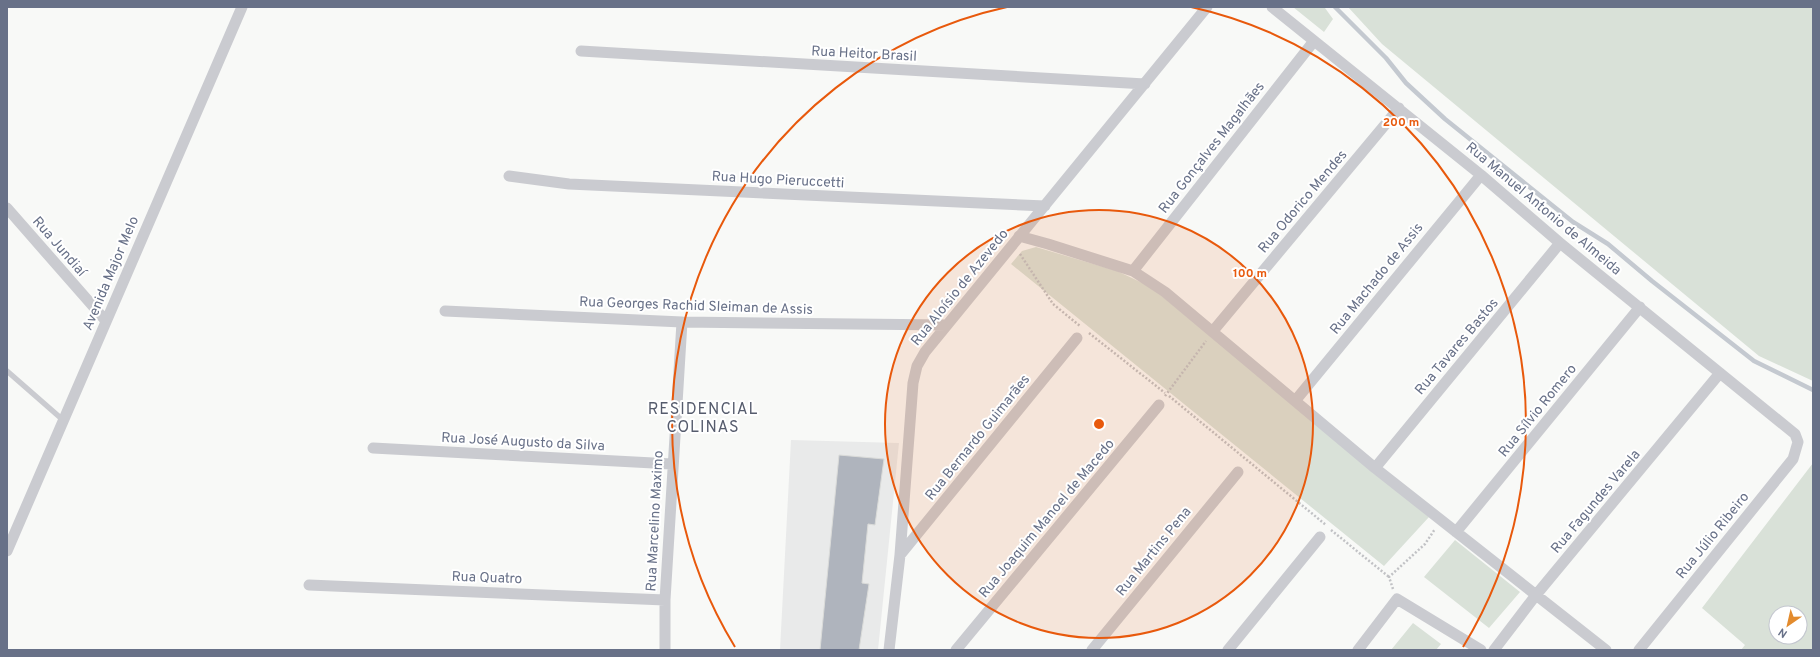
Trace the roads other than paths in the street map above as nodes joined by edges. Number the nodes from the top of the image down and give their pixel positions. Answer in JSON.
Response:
{"nodes":[{"id":1,"x":242,"y":7,"type":"edge"},
{"id":2,"x":1207,"y":7,"type":"edge"},
{"id":3,"x":1272,"y":7,"type":"edge"},
{"id":4,"x":1314,"y":41,"type":"junction"},
{"id":5,"x":582,"y":52,"type":"dead end"},
{"id":6,"x":1145,"y":84,"type":"junction"},
{"id":7,"x":1398,"y":108,"type":"junction"},
{"id":8,"x":1481,"y":175,"type":"junction"},
{"id":9,"x":509,"y":176,"type":"dead end"},
{"id":10,"x":1045,"y":206,"type":"junction"},
{"id":11,"x":7,"y":208,"type":"edge"},
{"id":12,"x":1016,"y":240,"type":"junction"},
{"id":13,"x":1560,"y":243,"type":"junction"},
{"id":14,"x":1132,"y":271,"type":"junction"},
{"id":15,"x":1640,"y":307,"type":"junction"},
{"id":16,"x":445,"y":311,"type":"dead end"},
{"id":17,"x":106,"y":321,"type":"junction"},
{"id":18,"x":682,"y":322,"type":"junction"},
{"id":19,"x":947,"y":325,"type":"junction"},
{"id":20,"x":1213,"y":332,"type":"junction"},
{"id":21,"x":1077,"y":338,"type":"dead end"},
{"id":22,"x":7,"y":371,"type":"edge"},
{"id":23,"x":1720,"y":373,"type":"junction"},
{"id":24,"x":1295,"y":401,"type":"junction"},
{"id":25,"x":1159,"y":405,"type":"road end"},
{"id":26,"x":62,"y":420,"type":"junction"},
{"id":27,"x":1795,"y":434,"type":"joint"},
{"id":28,"x":373,"y":448,"type":"dead end"},
{"id":29,"x":672,"y":464,"type":"junction"},
{"id":30,"x":1376,"y":468,"type":"junction"},
{"id":31,"x":1238,"y":472,"type":"dead end"},
{"id":32,"x":1456,"y":532,"type":"junction"},
{"id":33,"x":1320,"y":537,"type":"dead end"},
{"id":34,"x":7,"y":551,"type":"edge"},
{"id":35,"x":900,"y":555,"type":"junction"},
{"id":36,"x":309,"y":585,"type":"dead end"},
{"id":37,"x":1536,"y":595,"type":"junction"},
{"id":38,"x":665,"y":600,"type":"junction"},
{"id":39,"x":665,"y":650,"type":"edge"},
{"id":40,"x":889,"y":650,"type":"edge"},
{"id":41,"x":956,"y":650,"type":"edge"},
{"id":42,"x":1092,"y":650,"type":"edge"},
{"id":43,"x":1228,"y":650,"type":"edge"},
{"id":44,"x":1358,"y":650,"type":"edge"},
{"id":45,"x":1481,"y":650,"type":"edge"},
{"id":46,"x":1494,"y":650,"type":"edge"},
{"id":47,"x":1606,"y":650,"type":"edge"},
{"id":48,"x":1639,"y":650,"type":"edge"}],
"edges":[{"from":1,"to":17,"type":"street","name":"Avenida Major Melo"},
{"from":2,"to":6,"type":"street","name":"Rua Aloísio de Azevedo"},
{"from":3,"to":4,"type":"street","name":"Rua Manuel Antonio de Almeida"},
{"from":4,"to":7,"type":"street","name":"Rua Manuel Antonio de Almeida"},
{"from":4,"to":14,"type":"street","name":"Rua Gonçalves Magalhães"},
{"from":5,"to":6,"type":"street","name":"Rua Heitor Brasil"},
{"from":6,"to":10,"type":"street","name":"Rua Aloísio de Azevedo"},
{"from":7,"to":8,"type":"street","name":"Rua Manuel Antonio de Almeida"},
{"from":7,"to":20,"type":"street","name":"Rua Odorico Mendes"},
{"from":8,"to":13,"type":"street","name":"Rua Manuel Antonio de Almeida"},
{"from":8,"to":24,"type":"street","name":"Rua Machado de Assis"},
{"from":9,"to":10,"type":"street","name":"Rua Hugo Pieruccetti"},
{"from":10,"to":12,"type":"street","name":"Rua Aloísio de Azevedo"},
{"from":11,"to":17,"type":"street","name":"Rua Jundiaí"},
{"from":12,"to":14,"type":"street"},
{"from":12,"to":19,"type":"street","name":"Rua Aloísio de Azevedo"},
{"from":13,"to":15,"type":"street","name":"Rua Manuel Antonio de Almeida"},
{"from":13,"to":30,"type":"street","name":"Rua Tavares Bastos"},
{"from":14,"to":20,"type":"street"},
{"from":15,"to":23,"type":"street","name":"Rua Manuel Antonio de Almeida"},
{"from":15,"to":32,"type":"street","name":"Rua Sílvio Romero"},
{"from":16,"to":18,"type":"street","name":"Rua Georges Rachid Sleiman de Assis"},
{"from":17,"to":26,"type":"street","name":"Avenida Major Melo"},
{"from":18,"to":19,"type":"street","name":"Rua Georges Rachid Sleiman de Assis"},
{"from":18,"to":29,"type":"street","name":"Rua Marcelino Maximo"},
{"from":19,"to":35,"type":"street","name":"Rua Aloísio de Azevedo"},
{"from":20,"to":24,"type":"street"},
{"from":21,"to":35,"type":"street","name":"Rua Bernardo Guimarães"},
{"from":22,"to":26,"type":"lane"},
{"from":23,"to":27,"type":"street","name":"Rua Manuel Antonio de Almeida"},
{"from":23,"to":37,"type":"street","name":"Rua Fagundes Varela"},
{"from":24,"to":30,"type":"street"},
{"from":25,"to":41,"type":"street","name":"Rua Joaquim Manoel de Macedo"},
{"from":26,"to":34,"type":"street","name":"Avenida Major Melo"},
{"from":27,"to":48,"type":"street","name":"Rua Júlio Ribeiro"},
{"from":28,"to":29,"type":"street","name":"Rua José Augusto da Silva"},
{"from":29,"to":38,"type":"street","name":"Rua Marcelino Maximo"},
{"from":30,"to":32,"type":"street"},
{"from":31,"to":42,"type":"street","name":"Rua Martins Pena"},
{"from":32,"to":37,"type":"street"},
{"from":33,"to":43,"type":"street"},
{"from":35,"to":40,"type":"street","name":"Rua Aloísio de Azevedo"},
{"from":36,"to":38,"type":"street","name":"Rua Quatro"},
{"from":37,"to":46,"type":"street","name":"Rua Fagundes Varela"},
{"from":37,"to":47,"type":"street"},
{"from":38,"to":39,"type":"street","name":"Rua Marcelino Maximo"},
{"from":44,"to":45,"type":"street"}]}
